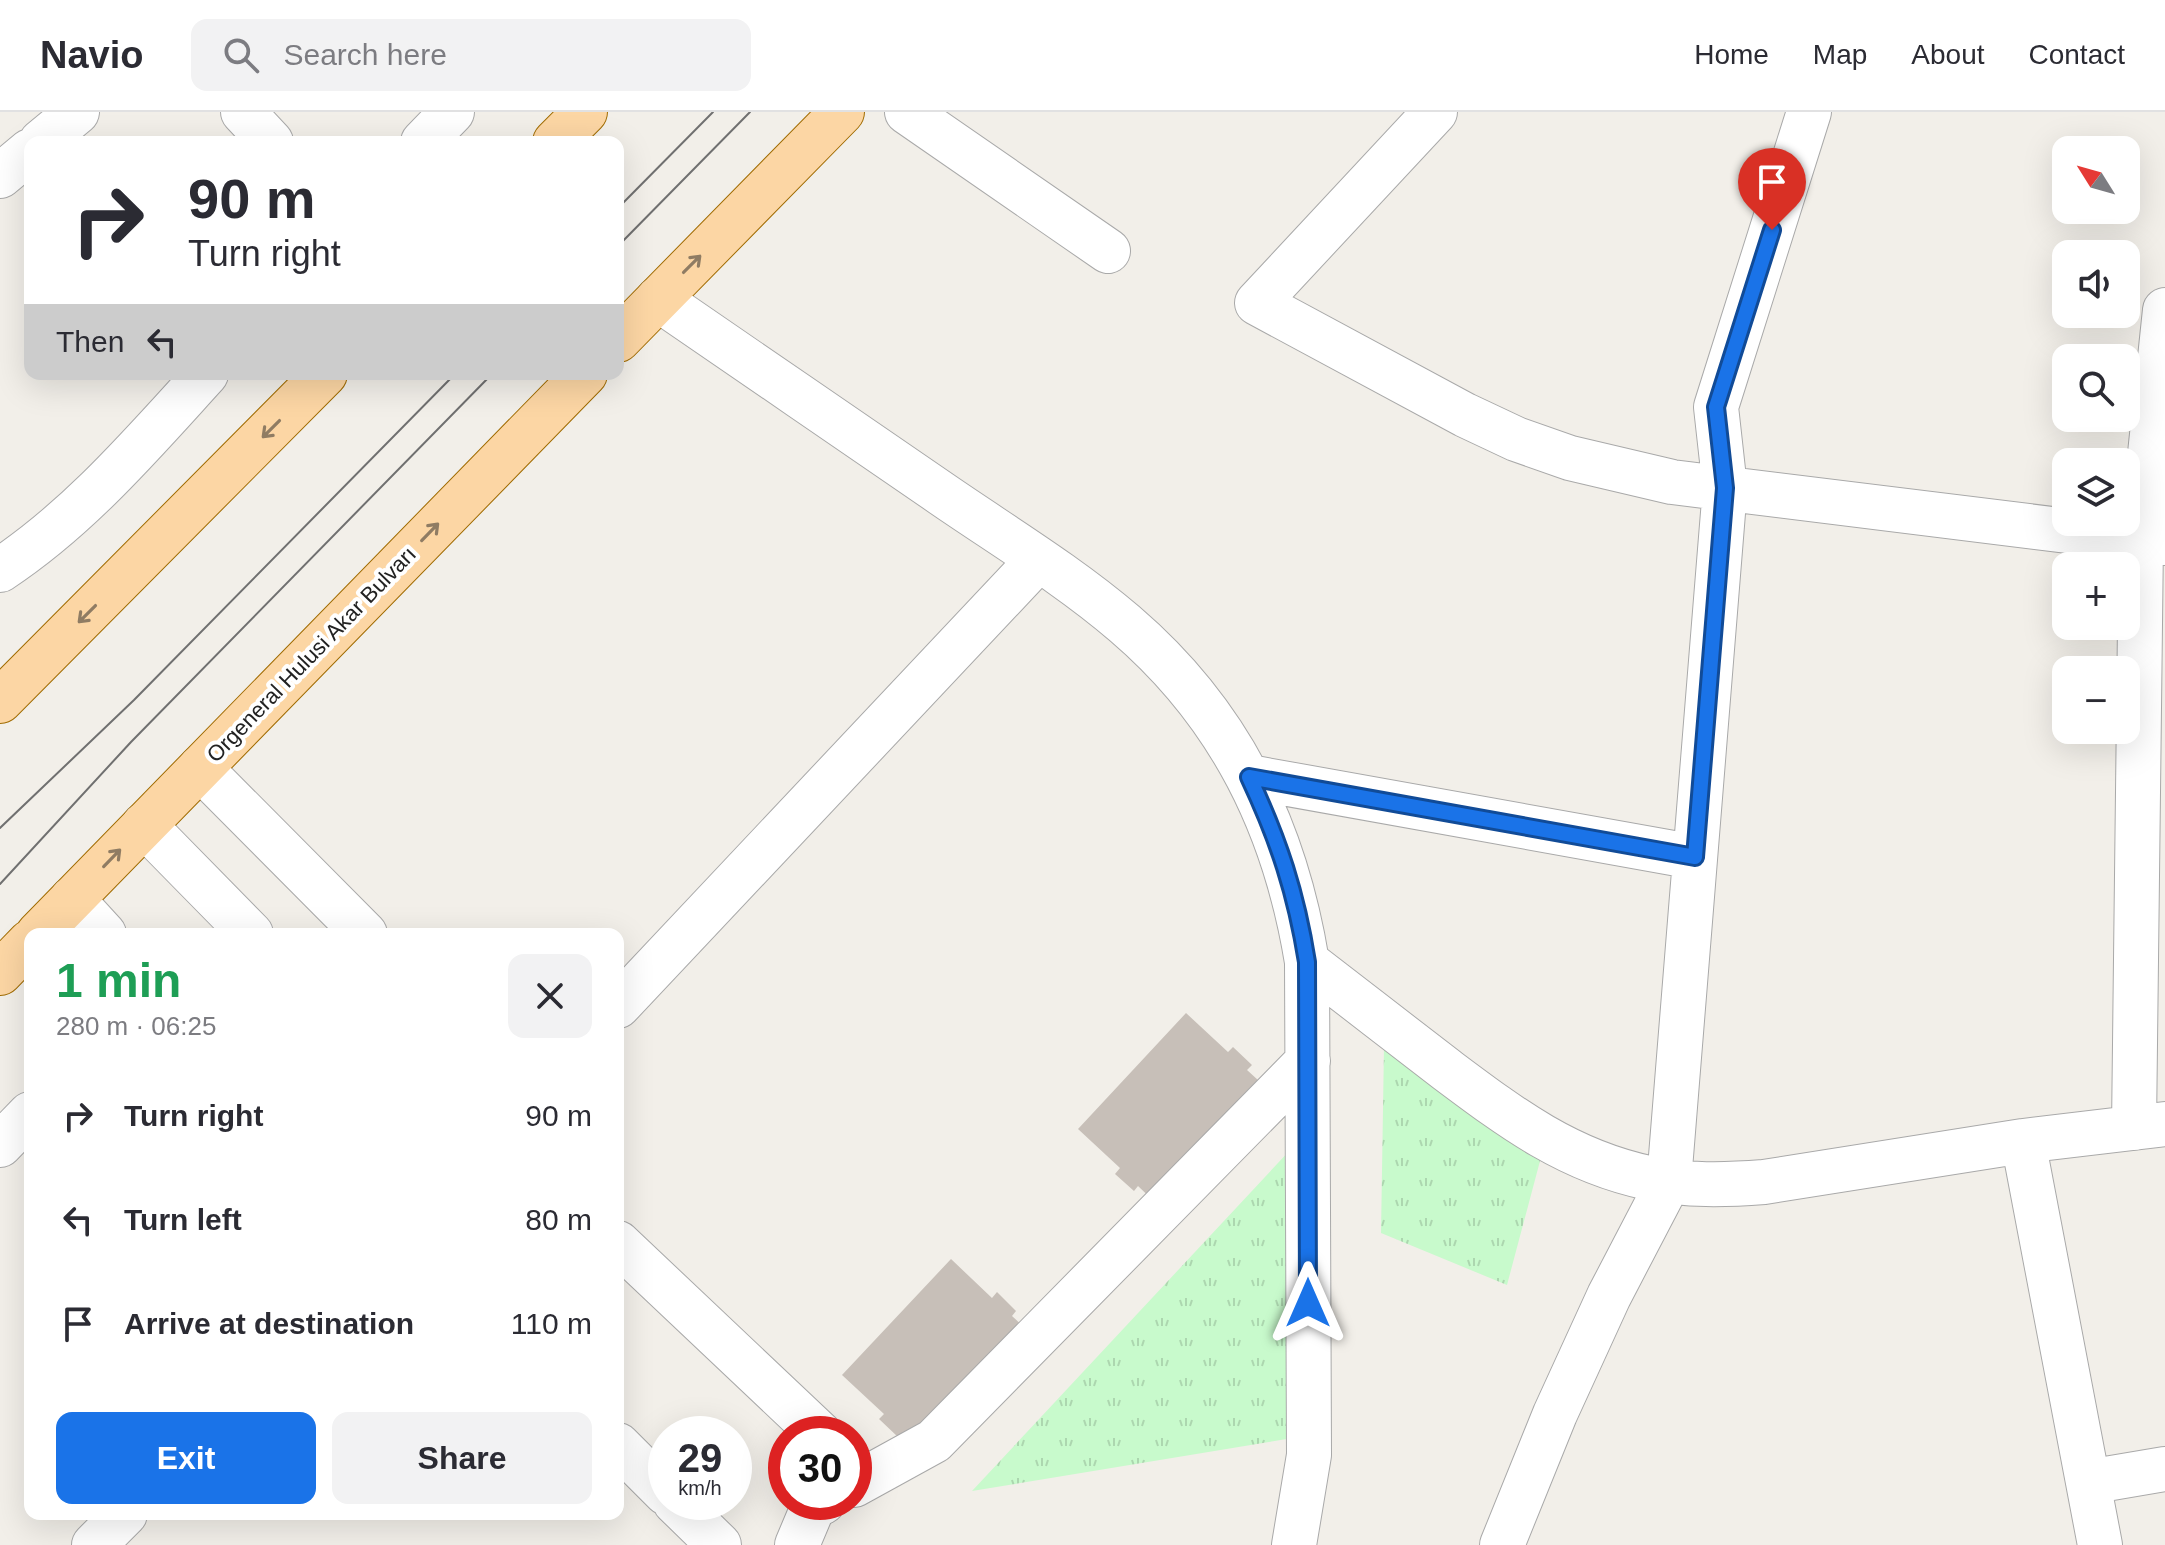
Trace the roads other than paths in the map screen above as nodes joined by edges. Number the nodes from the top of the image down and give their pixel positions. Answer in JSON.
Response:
{"nodes":[{"id":1,"x":77,"y":112,"type":"edge"},
{"id":2,"x":243,"y":112,"type":"edge"},
{"id":3,"x":452,"y":112,"type":"edge"},
{"id":4,"x":585,"y":112,"type":"edge"},
{"id":5,"x":842,"y":112,"type":"edge"},
{"id":6,"x":907,"y":112,"type":"edge"},
{"id":7,"x":1435,"y":112,"type":"edge"},
{"id":8,"x":1809,"y":112,"type":"edge"},
{"id":9,"x":48,"y":136,"type":"edge"},
{"id":10,"x":265,"y":136,"type":"edge"},
{"id":11,"x":429,"y":136,"type":"edge"},
{"id":12,"x":561,"y":136,"type":"edge"},
{"id":13,"x":24,"y":156,"type":"edge"},
{"id":14,"x":0,"y":176,"type":"edge"},
{"id":15,"x":1108,"y":251,"type":"dead end"},
{"id":16,"x":658,"y":299,"type":"junction"},
{"id":17,"x":2165,"y":310,"type":"edge"},
{"id":18,"x":624,"y":334,"type":"edge"},
{"id":19,"x":201,"y":380,"type":"edge"},
{"id":20,"x":319,"y":380,"type":"edge"},
{"id":21,"x":579,"y":380,"type":"edge"},
{"id":22,"x":1725,"y":488,"type":"junction"},
{"id":23,"x":2153,"y":542,"type":"edge"},
{"id":24,"x":1038,"y":560,"type":"junction"},
{"id":25,"x":0,"y":570,"type":"edge"},
{"id":26,"x":0,"y":701,"type":"edge"},
{"id":27,"x":200,"y":768,"type":"junction"},
{"id":28,"x":1249,"y":777,"type":"junction"},
{"id":29,"x":144,"y":825,"type":"junction"},
{"id":30,"x":1695,"y":857,"type":"junction"},
{"id":31,"x":72,"y":899,"type":"junction"},
{"id":32,"x":44,"y":928,"type":"edge"},
{"id":33,"x":99,"y":928,"type":"edge"},
{"id":34,"x":245,"y":928,"type":"edge"},
{"id":35,"x":359,"y":928,"type":"edge"},
{"id":36,"x":24,"y":948,"type":"edge"},
{"id":37,"x":1307,"y":962,"type":"junction"},
{"id":38,"x":0,"y":973,"type":"edge"},
{"id":39,"x":624,"y":1000,"type":"edge"},
{"id":40,"x":1308,"y":1061,"type":"junction"},
{"id":41,"x":24,"y":1120,"type":"edge"},
{"id":42,"x":2149,"y":1126,"type":"edge"},
{"id":43,"x":2023,"y":1141,"type":"junction"},
{"id":44,"x":0,"y":1145,"type":"edge"},
{"id":45,"x":1669,"y":1181,"type":"junction"},
{"id":46,"x":624,"y":1249,"type":"edge"},
{"id":47,"x":801,"y":1416,"type":"edge"},
{"id":48,"x":624,"y":1451,"type":"edge"},
{"id":49,"x":2165,"y":1469,"type":"edge"},
{"id":50,"x":872,"y":1470,"type":"edge"},
{"id":51,"x":648,"y":1475,"type":"edge"},
{"id":52,"x":2088,"y":1482,"type":"junction"},
{"id":53,"x":119,"y":1520,"type":"edge"},
{"id":54,"x":693,"y":1520,"type":"edge"},
{"id":55,"x":808,"y":1520,"type":"edge"},
{"id":56,"x":94,"y":1545,"type":"edge"},
{"id":57,"x":719,"y":1545,"type":"edge"},
{"id":58,"x":797,"y":1545,"type":"edge"},
{"id":59,"x":1294,"y":1545,"type":"edge"},
{"id":60,"x":1502,"y":1545,"type":"edge"},
{"id":61,"x":2100,"y":1545,"type":"edge"}],
"edges":[{"from":1,"to":9,"type":"street"},
{"from":2,"to":10,"type":"street"},
{"from":3,"to":11,"type":"street"},
{"from":4,"to":12,"type":"main road"},
{"from":16,"to":5,"type":"main road","one_way":true},
{"from":6,"to":15,"type":"street"},
{"from":7,"to":22,"type":"street"},
{"from":8,"to":22,"type":"street"},
{"from":13,"to":14,"type":"street"},
{"from":16,"to":18,"type":"main road"},
{"from":16,"to":24,"type":"street"},
{"from":17,"to":23,"type":"street"},
{"from":19,"to":25,"type":"street"},
{"from":20,"to":26,"type":"main road","one_way":true},
{"from":27,"to":21,"type":"main road","name":"Orgeneral Hulusi Akar Bulvarı","one_way":true},
{"from":22,"to":23,"type":"street"},
{"from":22,"to":30,"type":"street"},
{"from":23,"to":42,"type":"street"},
{"from":24,"to":28,"type":"street"},
{"from":24,"to":39,"type":"street"},
{"from":27,"to":29,"type":"main road","name":"Orgeneral Hulusi Akar Bulvarı"},
{"from":27,"to":35,"type":"street"},
{"from":28,"to":30,"type":"street"},
{"from":28,"to":37,"type":"street"},
{"from":31,"to":29,"type":"main road","name":"Orgeneral Hulusi Akar Bulvarı","one_way":true},
{"from":29,"to":34,"type":"street"},
{"from":30,"to":45,"type":"street"},
{"from":31,"to":32,"type":"main road","name":"Orgeneral Hulusi Akar Bulvarı"},
{"from":31,"to":33,"type":"street"},
{"from":36,"to":38,"type":"main road"},
{"from":37,"to":40,"type":"street"},
{"from":37,"to":45,"type":"street"},
{"from":40,"to":50,"type":"street"},
{"from":40,"to":59,"type":"street"},
{"from":41,"to":44,"type":"street"},
{"from":42,"to":43,"type":"street"},
{"from":43,"to":45,"type":"street"},
{"from":43,"to":52,"type":"street"},
{"from":45,"to":60,"type":"street"},
{"from":46,"to":47,"type":"street"},
{"from":48,"to":51,"type":"street"},
{"from":49,"to":52,"type":"street"},
{"from":52,"to":61,"type":"street"},
{"from":53,"to":56,"type":"street"},
{"from":54,"to":57,"type":"street"},
{"from":55,"to":58,"type":"street"}]}
